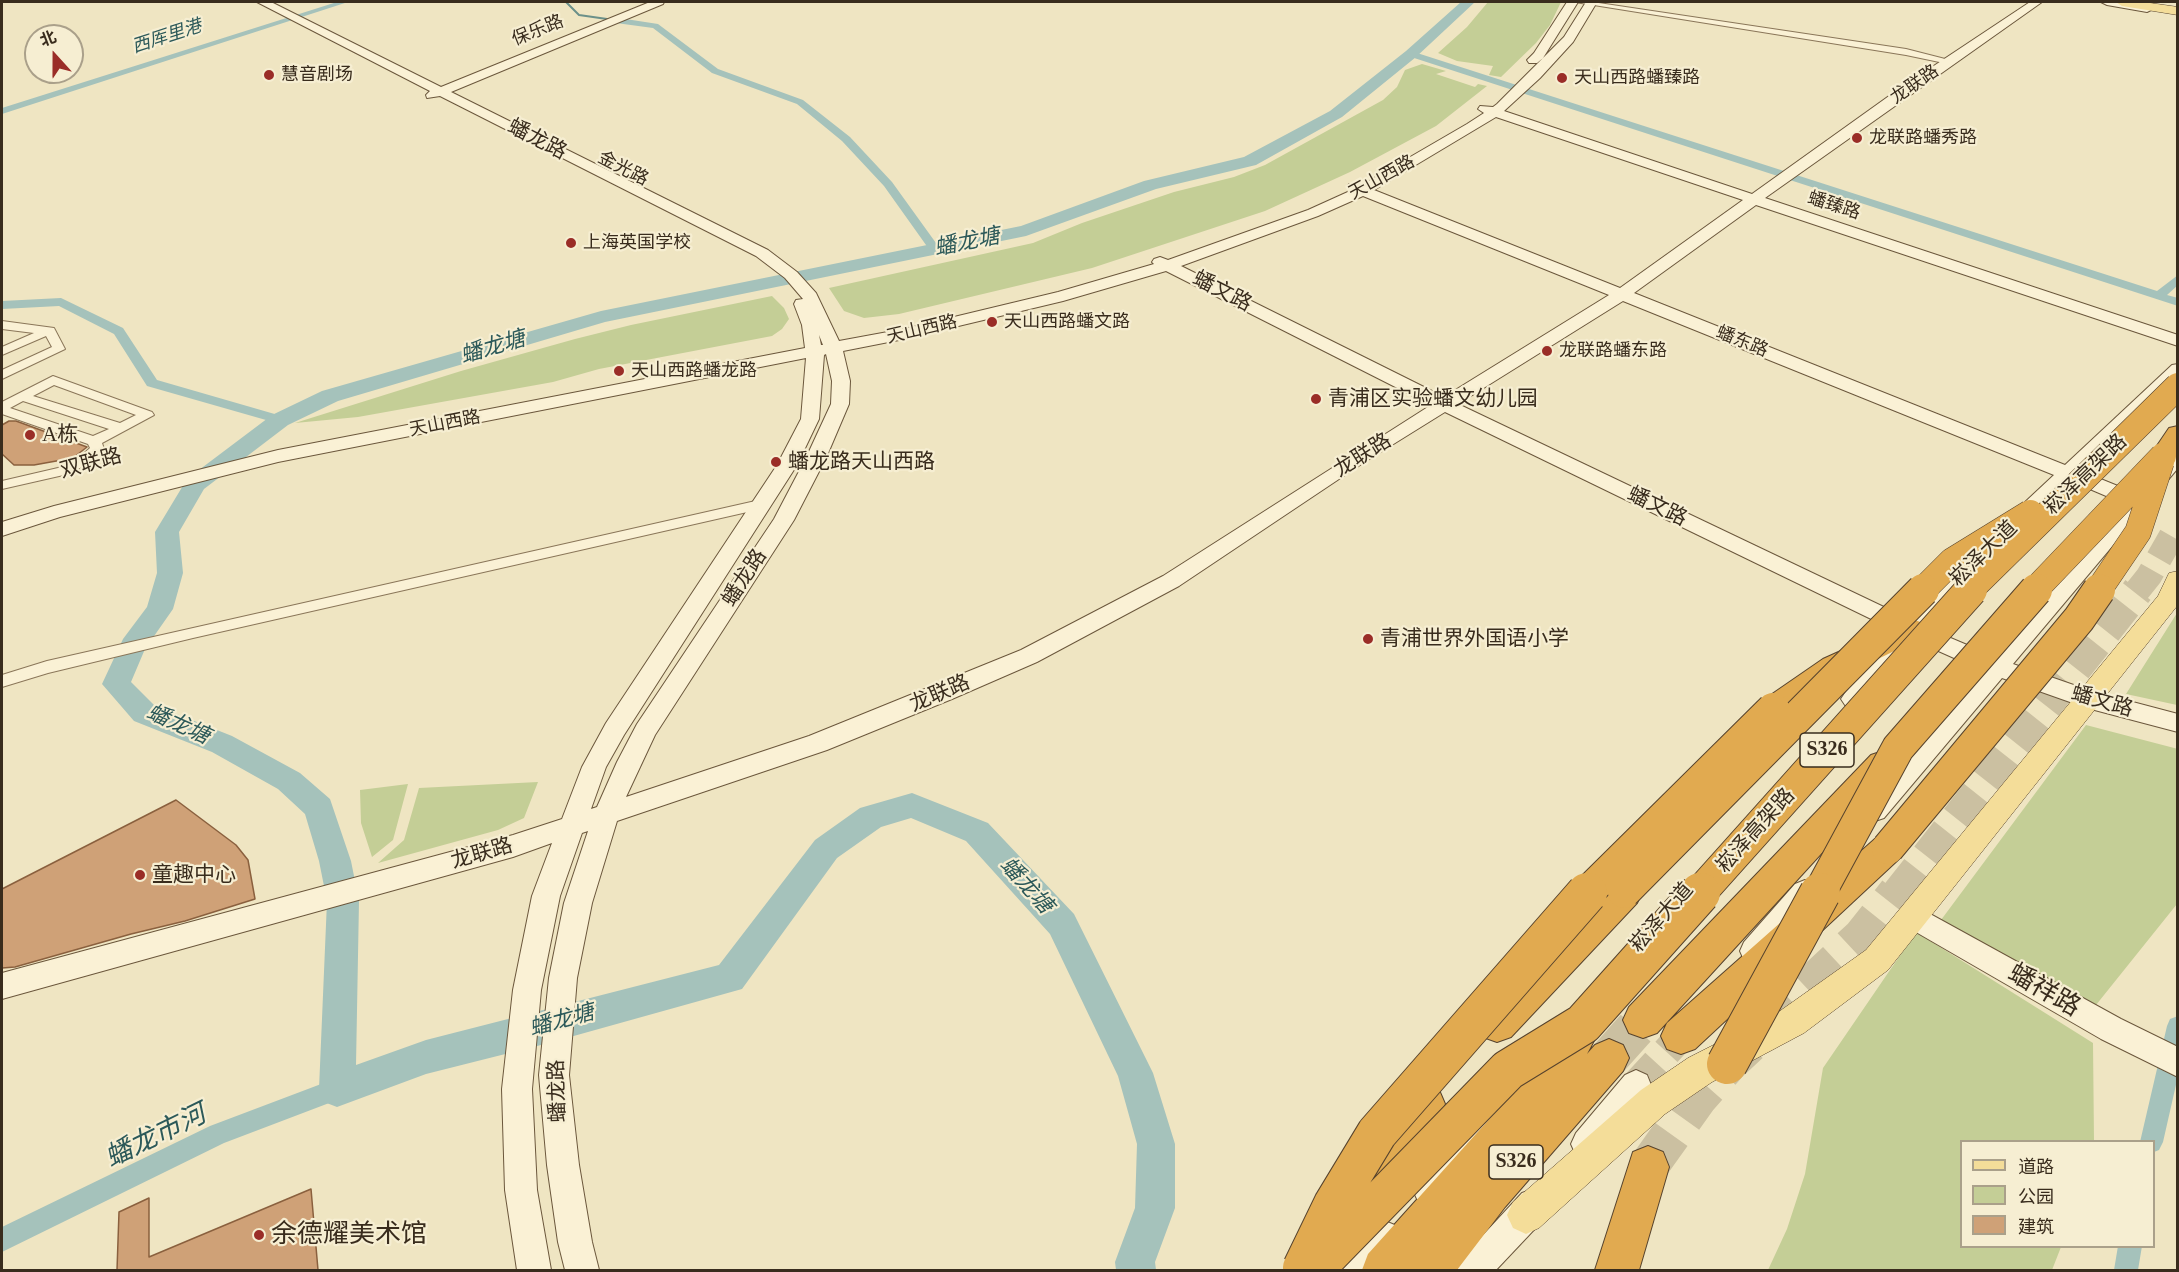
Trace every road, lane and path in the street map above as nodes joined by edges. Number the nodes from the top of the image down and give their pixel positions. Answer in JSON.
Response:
{"nodes":[{"id":1,"x":251,"y":2,"type":"edge"},
{"id":2,"x":263,"y":2,"type":"edge"},
{"id":3,"x":658,"y":2,"type":"edge"},
{"id":4,"x":1572,"y":2,"type":"edge"},
{"id":5,"x":1586,"y":2,"type":"edge"},
{"id":6,"x":2037,"y":2,"type":"edge"},
{"id":7,"x":2107,"y":2,"type":"edge"},
{"id":8,"x":2122,"y":2,"type":"edge"},
{"id":9,"x":2144,"y":2,"type":"edge"},
{"id":10,"x":2159,"y":2,"type":"edge"},
{"id":11,"x":2178,"y":9,"type":"edge"},
{"id":12,"x":283,"y":14,"type":"junction"},
{"id":13,"x":1949,"y":61,"type":"junction"},
{"id":14,"x":1526,"y":67,"type":"dead end"},
{"id":15,"x":435,"y":93,"type":"junction"},
{"id":16,"x":1493,"y":104,"type":"junction"},
{"id":17,"x":1478,"y":106,"type":"joint"},
{"id":18,"x":1346,"y":185,"type":"junction"},
{"id":19,"x":1364,"y":190,"type":"junction"},
{"id":20,"x":1754,"y":200,"type":"junction"},
{"id":21,"x":1151,"y":258,"type":"junction"},
{"id":22,"x":1169,"y":265,"type":"junction"},
{"id":23,"x":1622,"y":294,"type":"junction"},
{"id":24,"x":2,"y":325,"type":"edge"},
{"id":25,"x":50,"y":331,"type":"junction"},
{"id":26,"x":2178,"y":341,"type":"edge"},
{"id":27,"x":823,"y":345,"type":"junction"},
{"id":28,"x":2,"y":351,"type":"edge"},
{"id":29,"x":2,"y":360,"type":"edge"},
{"id":30,"x":27,"y":364,"type":"junction"},
{"id":31,"x":2178,"y":369,"type":"edge"},
{"id":32,"x":2,"y":375,"type":"edge"},
{"id":33,"x":2178,"y":386,"type":"edge"},
{"id":34,"x":21,"y":396,"type":"junction"},
{"id":35,"x":1444,"y":404,"type":"junction"},
{"id":36,"x":2,"y":408,"type":"edge"},
{"id":37,"x":121,"y":428,"type":"junction"},
{"id":38,"x":94,"y":441,"type":"junction"},
{"id":39,"x":2173,"y":448,"type":"edge"},
{"id":40,"x":273,"y":450,"type":"junction"},
{"id":41,"x":2074,"y":478,"type":"junction"},
{"id":42,"x":2,"y":485,"type":"edge"},
{"id":43,"x":2137,"y":501,"type":"junction"},
{"id":44,"x":760,"y":505,"type":"junction"},
{"id":45,"x":2,"y":515,"type":"edge"},
{"id":46,"x":2,"y":529,"type":"edge"},
{"id":47,"x":2178,"y":579,"type":"edge"},
{"id":48,"x":1912,"y":630,"type":"junction"},
{"id":49,"x":1998,"y":668,"type":"junction"},
{"id":50,"x":2,"y":681,"type":"edge"},
{"id":51,"x":2087,"y":699,"type":"junction"},
{"id":52,"x":2178,"y":723,"type":"edge"},
{"id":53,"x":1898,"y":748,"type":"junction"},
{"id":54,"x":606,"y":815,"type":"junction"},
{"id":55,"x":570,"y":827,"type":"junction"},
{"id":56,"x":1912,"y":916,"type":"junction"},
{"id":57,"x":2,"y":986,"type":"edge"},
{"id":58,"x":1643,"y":1020,"type":"tunnel mouth"},
{"id":59,"x":1583,"y":1024,"type":"junction"},
{"id":60,"x":1681,"y":1036,"type":"joint"},
{"id":61,"x":2178,"y":1063,"type":"edge"},
{"id":62,"x":1727,"y":1064,"type":"dead end"},
{"id":63,"x":1623,"y":1071,"type":"joint"},
{"id":64,"x":1648,"y":1167,"type":"tunnel mouth"},
{"id":65,"x":1526,"y":1215,"type":"junction"},
{"id":66,"x":1308,"y":1269,"type":"edge"},
{"id":67,"x":534,"y":1270,"type":"edge"},
{"id":68,"x":582,"y":1270,"type":"edge"},
{"id":69,"x":1356,"y":1270,"type":"edge"},
{"id":70,"x":1384,"y":1270,"type":"edge"},
{"id":71,"x":1429,"y":1270,"type":"edge"},
{"id":72,"x":1474,"y":1270,"type":"edge"},
{"id":73,"x":1617,"y":1270,"type":"edge"}],
"edges":[{"from":1,"to":12,"type":"main road","name":"金光路"},
{"from":2,"to":12,"type":"main road","name":"金光路"},
{"from":3,"to":15,"type":"main road","name":"保乐路"},
{"from":4,"to":14,"type":"main road"},
{"from":5,"to":13,"type":"street"},
{"from":5,"to":16,"type":"main road","name":"天山西路"},
{"from":6,"to":13,"type":"main road","name":"龙联路"},
{"from":7,"to":11,"type":"main road"},
{"from":8,"to":11,"type":"main road"},
{"from":9,"to":11,"type":"main road"},
{"from":10,"to":11,"type":"main road"},
{"from":12,"to":15,"type":"main road","name":"金光路"},
{"from":13,"to":20,"type":"main road","name":"龙联路"},
{"from":15,"to":27,"type":"main road","name":"金光路"},
{"from":16,"to":17,"type":"main road","name":"蟠臻路"},
{"from":16,"to":19,"type":"main road","name":"天山西路"},
{"from":16,"to":20,"type":"main road","name":"蟠臻路"},
{"from":17,"to":18,"type":"main road","name":"天山西路"},
{"from":18,"to":19,"type":"main road","name":"蟠东路"},
{"from":18,"to":21,"type":"main road","name":"天山西路"},
{"from":19,"to":22,"type":"main road","name":"天山西路"},
{"from":19,"to":23,"type":"main road","name":"蟠东路"},
{"from":20,"to":23,"type":"main road","name":"龙联路"},
{"from":20,"to":26,"type":"main road","name":"蟠臻路"},
{"from":21,"to":22,"type":"main road","name":"蟠文路"},
{"from":21,"to":27,"type":"main road","name":"天山西路"},
{"from":22,"to":27,"type":"main road","name":"天山西路"},
{"from":22,"to":35,"type":"main road","name":"蟠文路"},
{"from":23,"to":35,"type":"main road","name":"龙联路"},
{"from":23,"to":41,"type":"main road","name":"蟠东路"},
{"from":24,"to":25,"type":"street"},
{"from":25,"to":28,"type":"street"},
{"from":25,"to":30,"type":"street"},
{"from":27,"to":40,"type":"main road","name":"天山西路"},
{"from":27,"to":44,"type":"main road","name":"蟠龙路"},
{"from":27,"to":54,"type":"main road","name":"蟠龙路"},
{"from":29,"to":30,"type":"street"},
{"from":30,"to":32,"type":"street"},
{"from":31,"to":41,"type":"main road","name":"崧泽大道"},
{"from":33,"to":41,"type":"highway","name":"崧泽高架路","number":"S326","bridge":true},
{"from":34,"to":36,"type":"street"},
{"from":34,"to":37,"type":"street"},
{"from":34,"to":37,"type":"street"},
{"from":35,"to":48,"type":"main road","name":"蟠文路"},
{"from":35,"to":54,"type":"main road","name":"龙联路"},
{"from":36,"to":38,"type":"street"},
{"from":37,"to":38,"type":"street"},
{"from":38,"to":42,"type":"street"},
{"from":39,"to":43,"type":"main road"},
{"from":39,"to":53,"type":"highway","name":"崧泽高架路","number":"S326","bridge":true},
{"from":39,"to":60,"type":"highway","bridge":true},
{"from":40,"to":45,"type":"main road","name":"双联路"},
{"from":40,"to":46,"type":"main road"},
{"from":41,"to":43,"type":"main road","name":"蟠东路"},
{"from":41,"to":48,"type":"main road","name":"崧泽大道"},
{"from":41,"to":59,"type":"highway","name":"崧泽高架路","number":"S326","bridge":true},
{"from":41,"to":66,"type":"highway","bridge":true},
{"from":43,"to":49,"type":"main road"},
{"from":44,"to":50,"type":"street"},
{"from":44,"to":55,"type":"main road","name":"蟠龙路"},
{"from":47,"to":51,"type":"main road"},
{"from":48,"to":49,"type":"main road","name":"蟠文路"},
{"from":48,"to":66,"type":"highway","bridge":true},
{"from":48,"to":69,"type":"main road","name":"崧泽大道"},
{"from":49,"to":51,"type":"main road","name":"蟠文路"},
{"from":49,"to":60,"type":"main road"},
{"from":51,"to":52,"type":"main road","name":"蟠文路"},
{"from":51,"to":56,"type":"main road"},
{"from":53,"to":58,"type":"highway","name":"崧泽高架路","number":"S326","bridge":true},
{"from":53,"to":62,"type":"highway","bridge":true},
{"from":54,"to":55,"type":"main road","name":"龙联路"},
{"from":54,"to":68,"type":"main road","name":"蟠龙路"},
{"from":55,"to":57,"type":"main road","name":"龙联路"},
{"from":55,"to":67,"type":"main road","name":"蟠龙路"},
{"from":56,"to":61,"type":"main road","name":"蟠祥路"},
{"from":56,"to":65,"type":"main road"},
{"from":59,"to":66,"type":"highway","bridge":true},
{"from":59,"to":70,"type":"highway","name":"崧泽高架路"},
{"from":63,"to":65,"type":"main road"},
{"from":63,"to":71,"type":"highway","number":"S326"},
{"from":64,"to":73,"type":"highway"},
{"from":65,"to":72,"type":"main road"}]}
